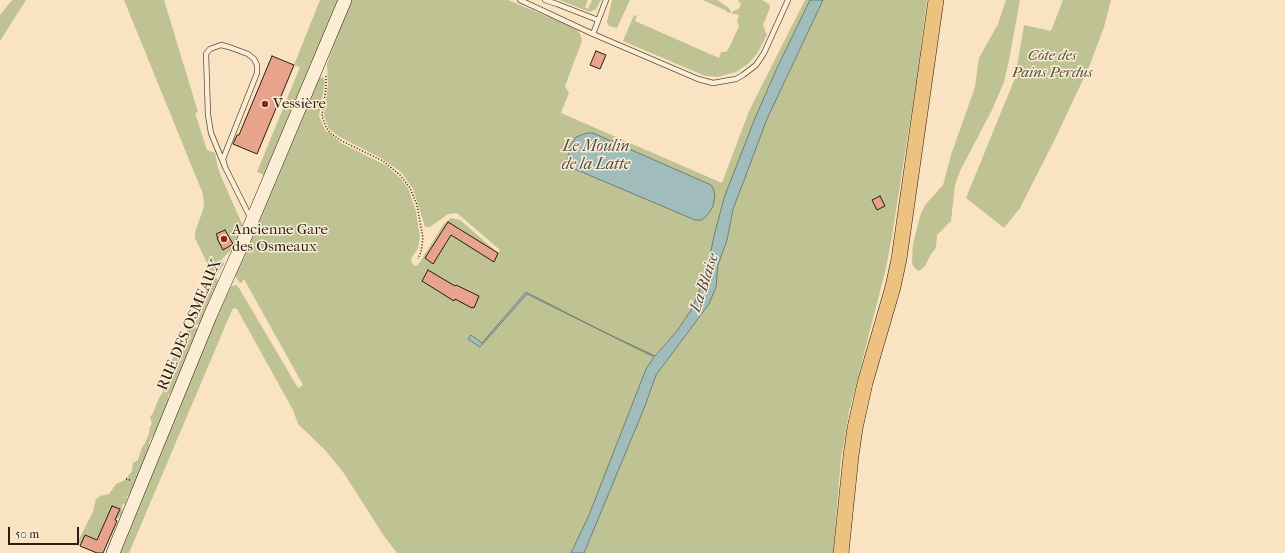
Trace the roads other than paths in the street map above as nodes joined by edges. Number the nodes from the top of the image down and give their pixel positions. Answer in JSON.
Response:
{"nodes":[{"id":1,"x":345,"y":0,"type":"edge"},
{"id":2,"x":520,"y":0,"type":"edge"},
{"id":3,"x":545,"y":0,"type":"edge"},
{"id":4,"x":606,"y":0,"type":"edge"},
{"id":5,"x":788,"y":0,"type":"edge"},
{"id":6,"x":936,"y":0,"type":"edge"},
{"id":7,"x":598,"y":20,"type":"junction"},
{"id":8,"x":592,"y":34,"type":"junction"},
{"id":9,"x":225,"y":167,"type":"junction"},
{"id":10,"x":252,"y":222,"type":"junction"},
{"id":11,"x":113,"y":553,"type":"edge"},
{"id":12,"x":841,"y":553,"type":"edge"}],
"edges":[{"from":1,"to":10,"type":"main road","name":"RUE DES OSMEAUX"},
{"from":2,"to":8,"type":"lane"},
{"from":3,"to":7,"type":"lane"},
{"from":4,"to":7,"type":"lane"},
{"from":5,"to":8,"type":"lane"},
{"from":6,"to":12,"type":"main road"},
{"from":7,"to":8,"type":"lane"},
{"from":9,"to":9,"type":"lane"},
{"from":9,"to":10,"type":"lane"},
{"from":10,"to":11,"type":"main road","name":"RUE DES OSMEAUX"}]}
